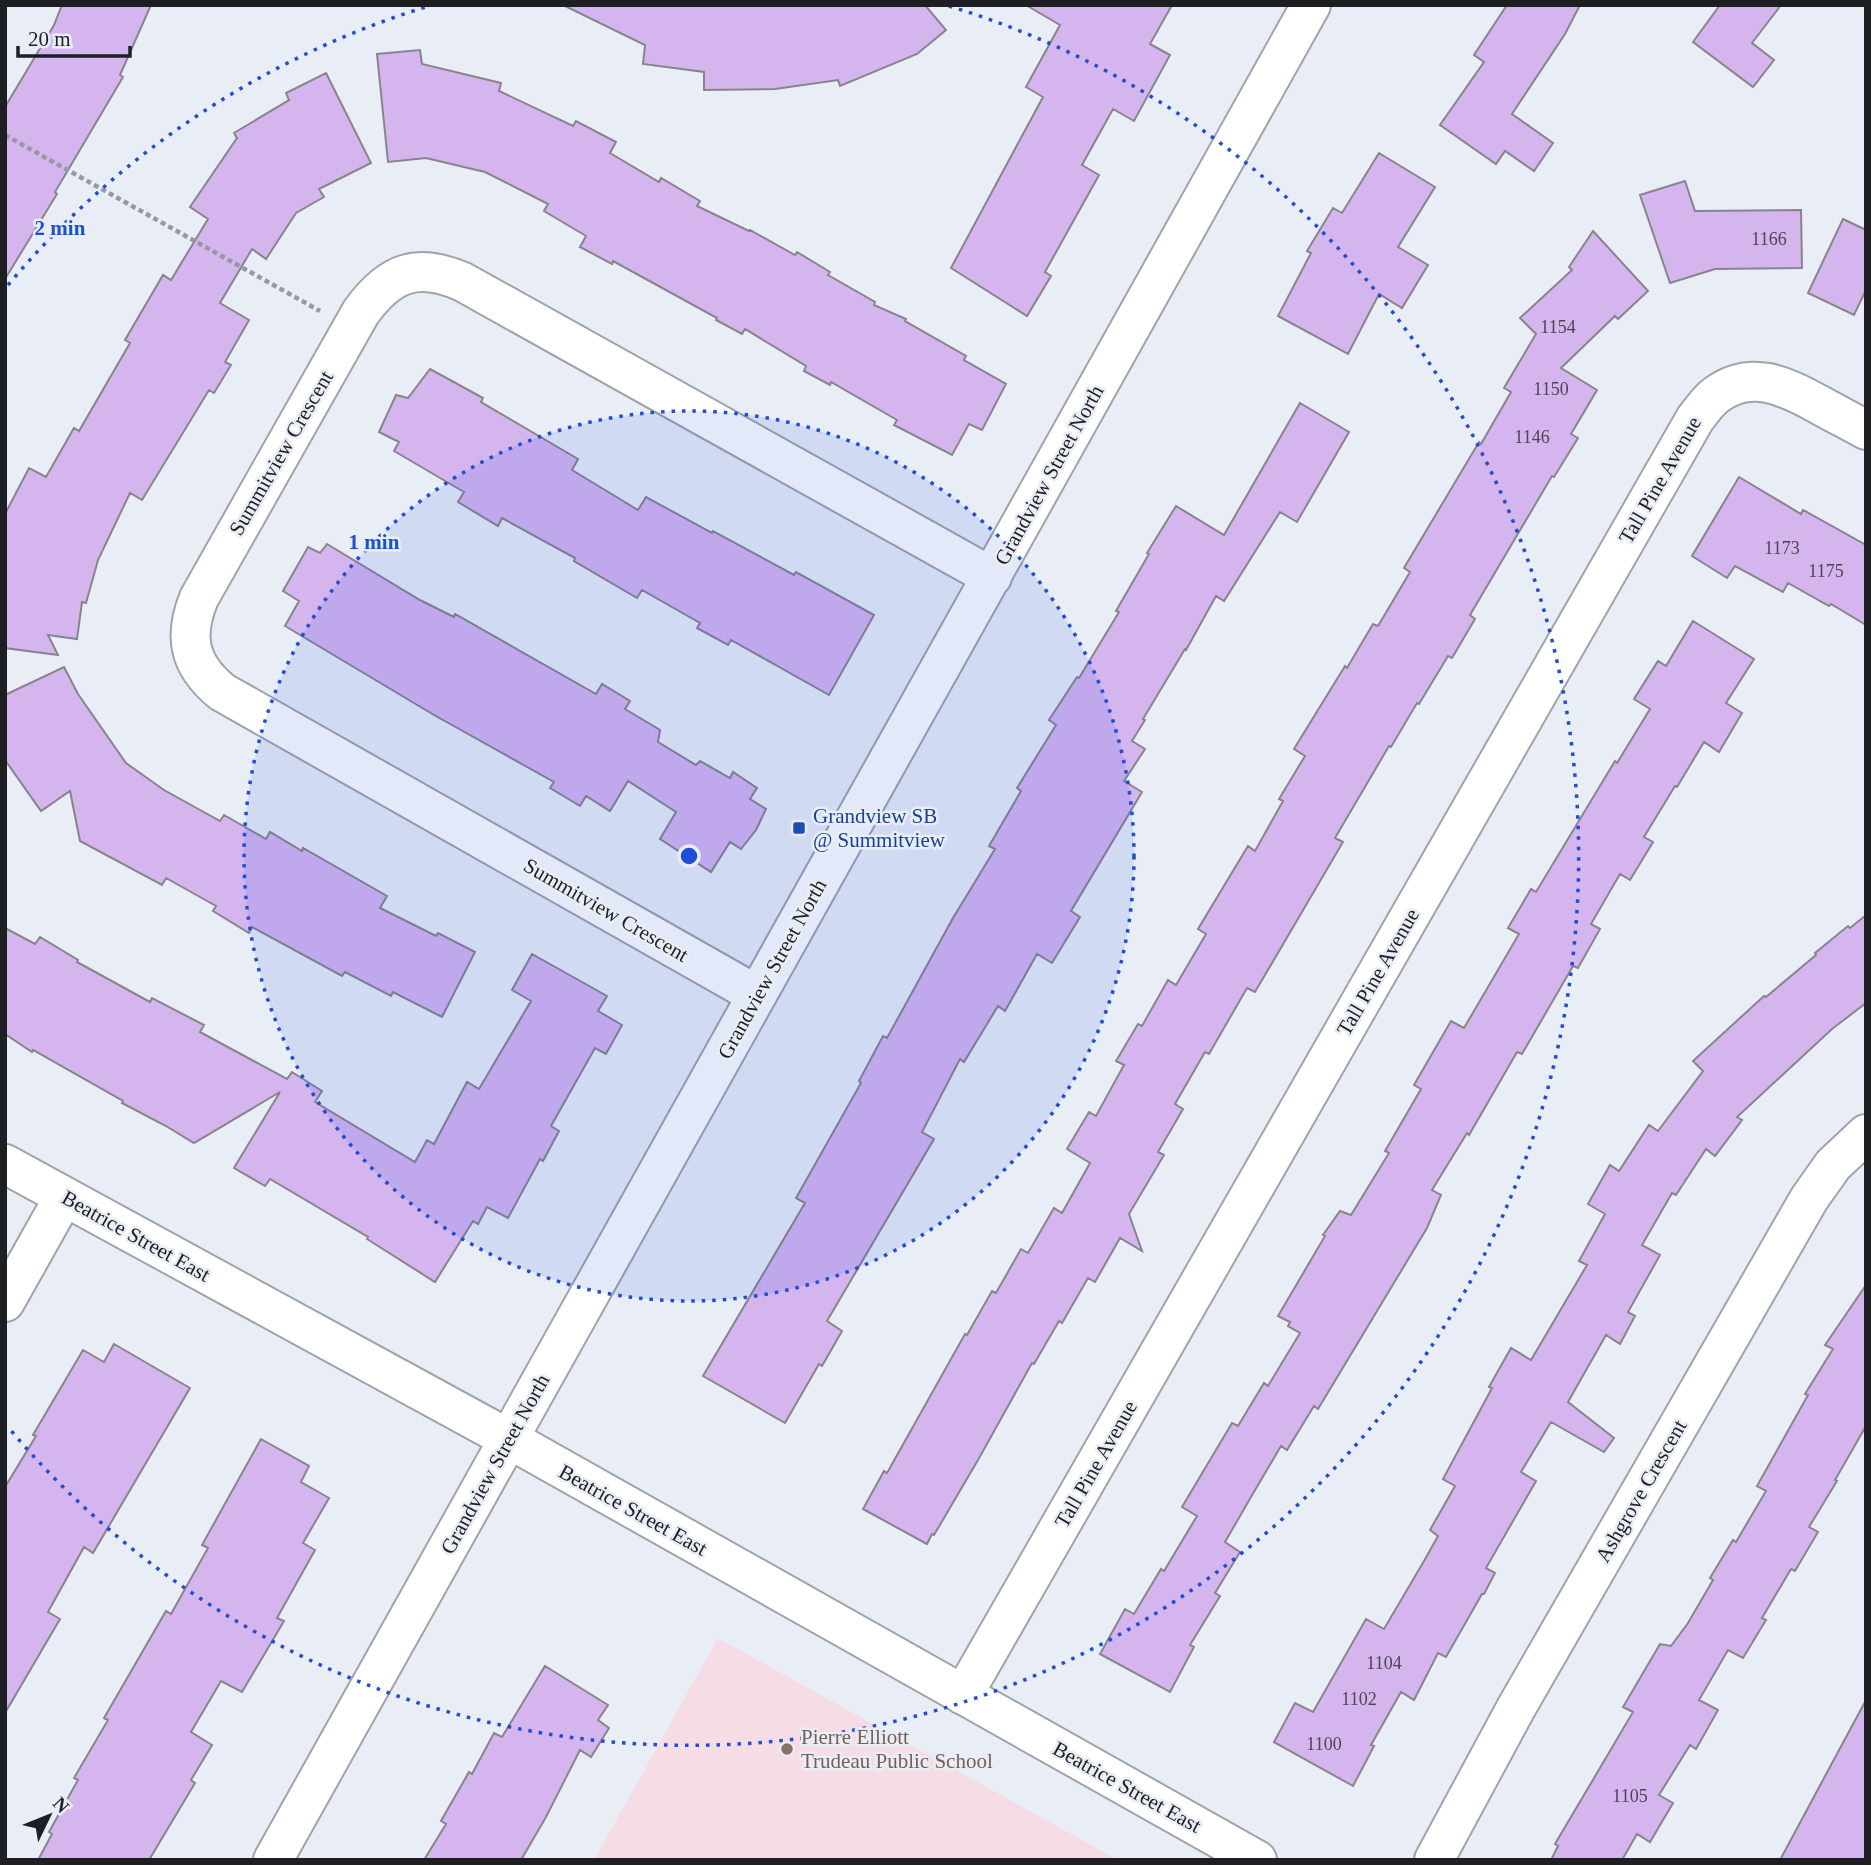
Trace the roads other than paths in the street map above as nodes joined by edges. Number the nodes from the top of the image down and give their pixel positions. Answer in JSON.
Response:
{"nodes":[{"id":1,"x":1311,"y":5,"type":"edge"},
{"id":2,"x":1866,"y":430,"type":"edge"},
{"id":3,"x":992,"y":577,"type":"junction"},
{"id":4,"x":757,"y":995,"type":"junction"},
{"id":5,"x":1866,"y":1134,"type":"edge"},
{"id":6,"x":5,"y":1164,"type":"edge"},
{"id":7,"x":64,"y":1197,"type":"junction"},
{"id":8,"x":5,"y":1302,"type":"edge"},
{"id":9,"x":509,"y":1440,"type":"junction"},
{"id":10,"x":963,"y":1695,"type":"junction"},
{"id":11,"x":273,"y":1860,"type":"edge"},
{"id":12,"x":1257,"y":1860,"type":"edge"},
{"id":13,"x":1434,"y":1860,"type":"edge"}],
"edges":[{"from":1,"to":3,"type":"street","name":"Grandview Street North"},
{"from":2,"to":10,"type":"street","name":"Tall Pine Avenue"},
{"from":3,"to":4,"type":"street","name":"Grandview Street North"},
{"from":3,"to":4,"type":"street","name":"Summitview Crescent"},
{"from":4,"to":9,"type":"street","name":"Grandview Street North"},
{"from":5,"to":13,"type":"street","name":"Ashgrove Crescent"},
{"from":6,"to":7,"type":"street","name":"Beatrice Street East"},
{"from":7,"to":8,"type":"street"},
{"from":7,"to":9,"type":"street","name":"Beatrice Street East"},
{"from":9,"to":10,"type":"street","name":"Beatrice Street East"},
{"from":9,"to":11,"type":"street","name":"Grandview Street North"},
{"from":10,"to":12,"type":"street","name":"Beatrice Street East"}]}
